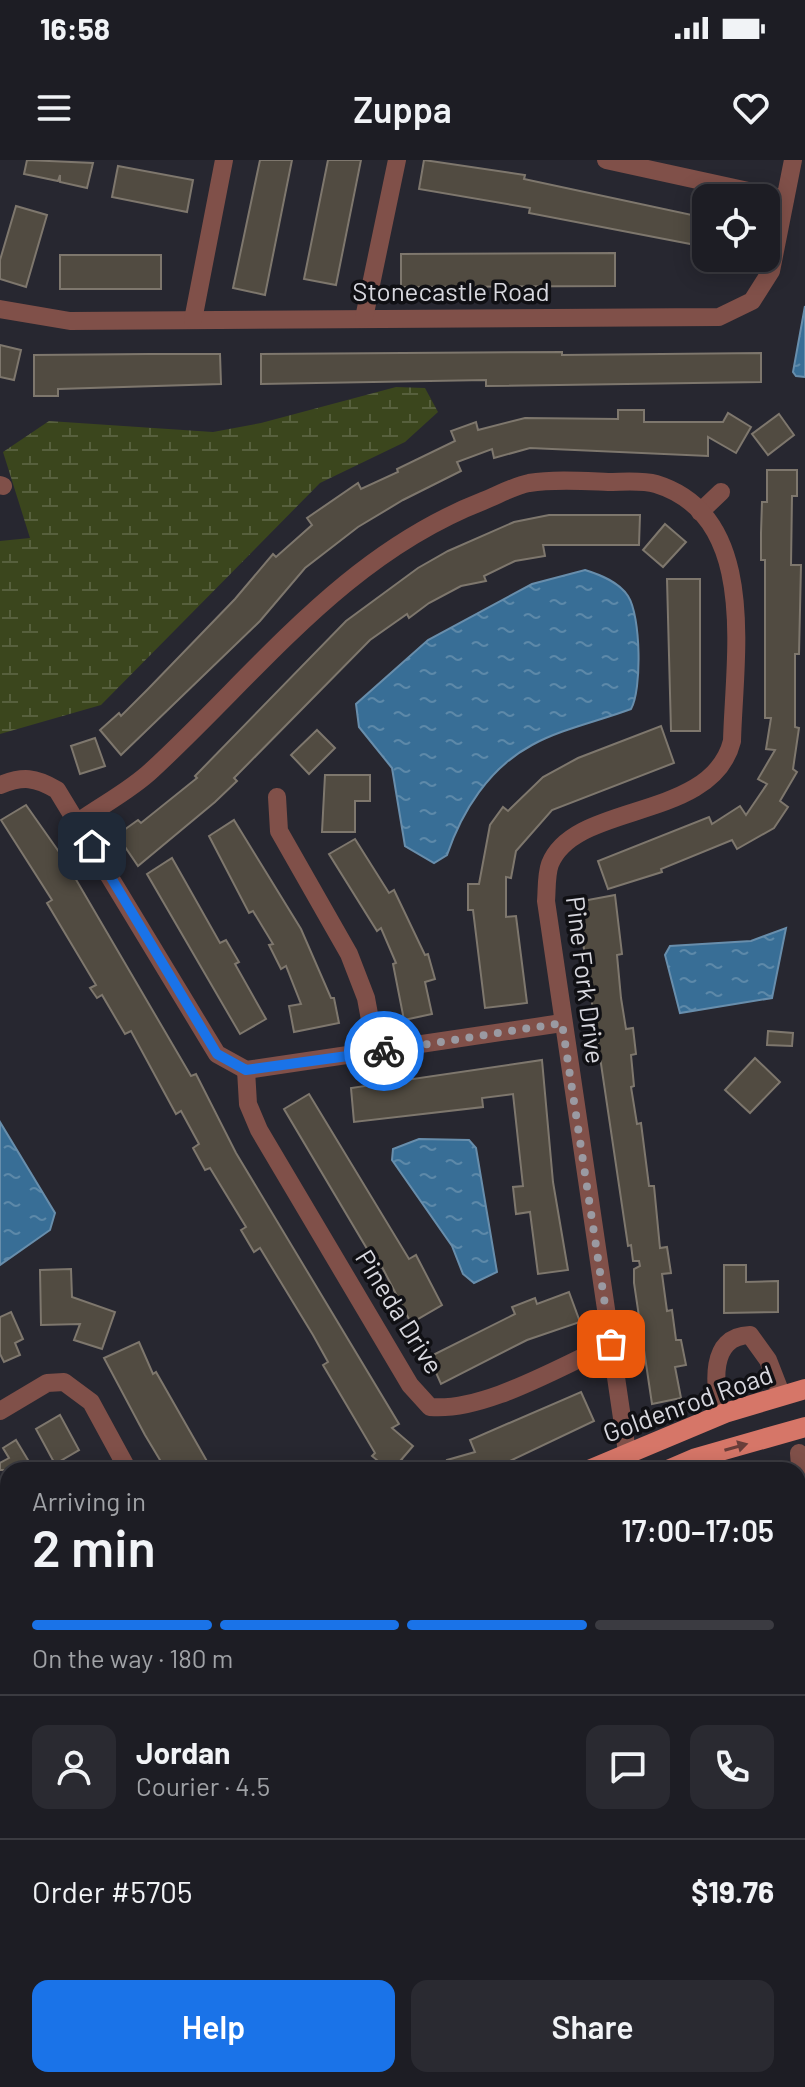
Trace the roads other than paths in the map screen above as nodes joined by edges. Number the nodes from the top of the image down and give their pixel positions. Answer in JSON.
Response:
{"nodes":[{"id":1,"x":224,"y":160,"type":"edge"},
{"id":2,"x":397,"y":160,"type":"edge"},
{"id":3,"x":606,"y":160,"type":"edge"},
{"id":4,"x":793,"y":160,"type":"edge"},
{"id":5,"x":785,"y":199,"type":"junction"},
{"id":6,"x":0,"y":309,"type":"edge"},
{"id":7,"x":364,"y":318,"type":"junction"},
{"id":8,"x":193,"y":320,"type":"junction"},
{"id":9,"x":721,"y":492,"type":"dead end"},
{"id":10,"x":700,"y":512,"type":"junction"},
{"id":11,"x":0,"y":785,"type":"edge"},
{"id":12,"x":277,"y":797,"type":"dead end"},
{"id":13,"x":78,"y":822,"type":"junction"},
{"id":14,"x":562,"y":1023,"type":"junction"},
{"id":15,"x":376,"y":1052,"type":"junction"},
{"id":16,"x":246,"y":1070,"type":"junction"},
{"id":17,"x":611,"y":1344,"type":"junction"},
{"id":18,"x":805,"y":1389,"type":"edge"},
{"id":19,"x":782,"y":1396,"type":"junction"},
{"id":20,"x":0,"y":1411,"type":"edge"},
{"id":21,"x":720,"y":1415,"type":"junction"},
{"id":22,"x":799,"y":1429,"type":"edge"},
{"id":23,"x":627,"y":1452,"type":"junction"},
{"id":24,"x":124,"y":1462,"type":"edge"},
{"id":25,"x":606,"y":1462,"type":"edge"},
{"id":26,"x":687,"y":1462,"type":"edge"},
{"id":27,"x":795,"y":1462,"type":"edge"}],
"edges":[{"from":1,"to":8,"type":"street"},
{"from":2,"to":7,"type":"street"},
{"from":3,"to":5,"type":"street"},
{"from":4,"to":5,"type":"street","name":"Stonecastle Road"},
{"from":5,"to":7,"type":"street","name":"Stonecastle Road"},
{"from":6,"to":8,"type":"street","name":"Stonecastle Road"},
{"from":7,"to":8,"type":"street","name":"Stonecastle Road"},
{"from":9,"to":10,"type":"street"},
{"from":10,"to":13,"type":"street","name":"Pine Fork Drive"},
{"from":10,"to":14,"type":"street","name":"Pine Fork Drive"},
{"from":11,"to":13,"type":"street"},
{"from":12,"to":15,"type":"street"},
{"from":13,"to":16,"type":"street"},
{"from":14,"to":15,"type":"street"},
{"from":14,"to":17,"type":"street","name":"Pine Fork Drive"},
{"from":15,"to":16,"type":"street"},
{"from":16,"to":17,"type":"street","name":"Pineda Drive"},
{"from":17,"to":23,"type":"street","name":"Pine Fork Drive"},
{"from":18,"to":19,"type":"main road","name":"Goldenrod Road"},
{"from":19,"to":21,"type":"main road","name":"Goldenrod Road"},
{"from":19,"to":21,"type":"street"},
{"from":20,"to":24,"type":"street"},
{"from":21,"to":23,"type":"main road","name":"Goldenrod Road"},
{"from":26,"to":22,"type":"main road","name":"Goldenrod Road","one_way":true},
{"from":22,"to":27,"type":"street"},
{"from":23,"to":25,"type":"main road","name":"Goldenrod Road"}]}
